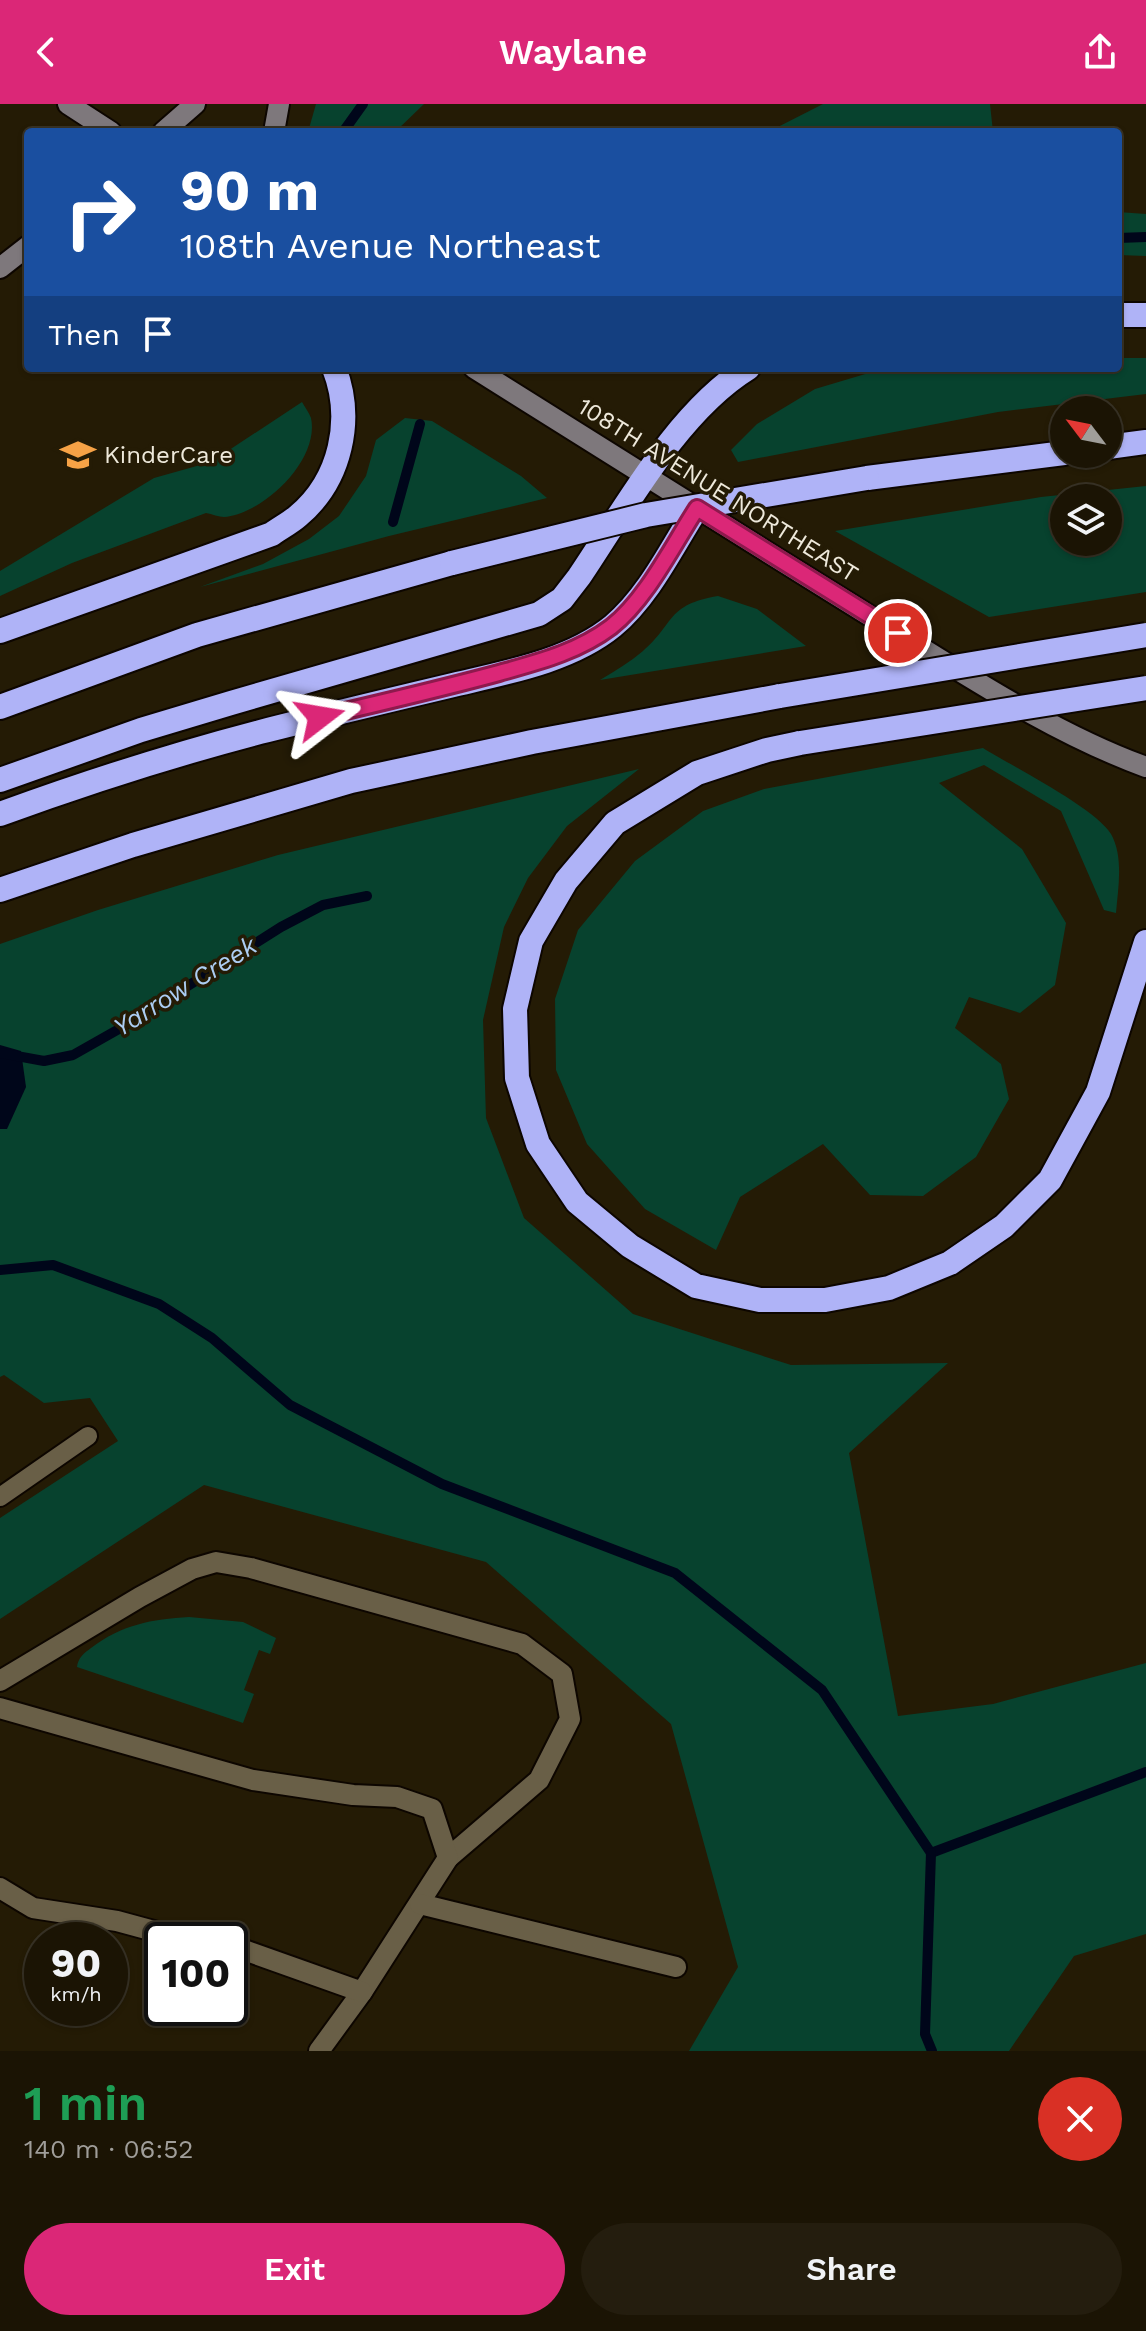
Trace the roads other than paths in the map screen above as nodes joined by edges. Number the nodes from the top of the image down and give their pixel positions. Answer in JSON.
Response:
{"nodes":[{"id":1,"x":68,"y":104,"type":"edge"},
{"id":2,"x":195,"y":104,"type":"edge"},
{"id":3,"x":279,"y":104,"type":"edge"},
{"id":4,"x":105,"y":128,"type":"edge"},
{"id":5,"x":168,"y":128,"type":"edge"},
{"id":6,"x":275,"y":128,"type":"edge"},
{"id":7,"x":24,"y":249,"type":"edge"},
{"id":8,"x":0,"y":268,"type":"edge"},
{"id":9,"x":1122,"y":315,"type":"edge"},
{"id":10,"x":1146,"y":315,"type":"edge"},
{"id":11,"x":335,"y":372,"type":"edge"},
{"id":12,"x":480,"y":372,"type":"edge"},
{"id":13,"x":742,"y":372,"type":"edge"},
{"id":14,"x":1146,"y":442,"type":"edge"},
{"id":15,"x":1122,"y":445,"type":"edge"},
{"id":16,"x":1050,"y":455,"type":"edge"},
{"id":17,"x":647,"y":477,"type":"junction"},
{"id":18,"x":697,"y":508,"type":"junction"},
{"id":19,"x":0,"y":631,"type":"edge"},
{"id":20,"x":1146,"y":635,"type":"edge"},
{"id":21,"x":1146,"y":688,"type":"edge"},
{"id":22,"x":0,"y":707,"type":"edge"},
{"id":23,"x":1146,"y":767,"type":"edge"},
{"id":24,"x":0,"y":780,"type":"edge"},
{"id":25,"x":0,"y":814,"type":"edge"},
{"id":26,"x":0,"y":890,"type":"edge"},
{"id":27,"x":1146,"y":942,"type":"edge"},
{"id":28,"x":88,"y":1436,"type":"dead end"},
{"id":29,"x":0,"y":1497,"type":"edge"},
{"id":30,"x":0,"y":1681,"type":"edge"},
{"id":31,"x":0,"y":1708,"type":"edge"},
{"id":32,"x":448,"y":1858,"type":"junction"},
{"id":33,"x":0,"y":1888,"type":"edge"},
{"id":34,"x":420,"y":1904,"type":"junction"},
{"id":35,"x":144,"y":1928,"type":"edge"},
{"id":36,"x":248,"y":1951,"type":"edge"},
{"id":37,"x":676,"y":1967,"type":"dead end"},
{"id":38,"x":362,"y":1992,"type":"junction"},
{"id":39,"x":319,"y":2051,"type":"edge"}],
"edges":[{"from":1,"to":4,"type":"main road"},
{"from":2,"to":5,"type":"main road"},
{"from":3,"to":6,"type":"main road"},
{"from":7,"to":8,"type":"main road"},
{"from":9,"to":10,"type":"highway"},
{"from":11,"to":19,"type":"highway"},
{"from":12,"to":17,"type":"main road","name":"108TH AVENUE NORTHEAST"},
{"from":13,"to":17,"type":"highway"},
{"from":14,"to":15,"type":"highway"},
{"from":16,"to":22,"type":"highway","bridge":true},
{"from":17,"to":18,"type":"main road","name":"108TH AVENUE NORTHEAST"},
{"from":17,"to":24,"type":"highway"},
{"from":18,"to":23,"type":"main road","name":"108TH AVENUE NORTHEAST"},
{"from":18,"to":25,"type":"highway"},
{"from":20,"to":26,"type":"highway","bridge":true},
{"from":21,"to":27,"type":"highway","bridge":true},
{"from":28,"to":29,"type":"lane"},
{"from":30,"to":32,"type":"street"},
{"from":31,"to":32,"type":"street"},
{"from":32,"to":34,"type":"street"},
{"from":33,"to":35,"type":"street"},
{"from":34,"to":37,"type":"street"},
{"from":34,"to":38,"type":"street"},
{"from":36,"to":38,"type":"street"},
{"from":38,"to":39,"type":"street"}]}
